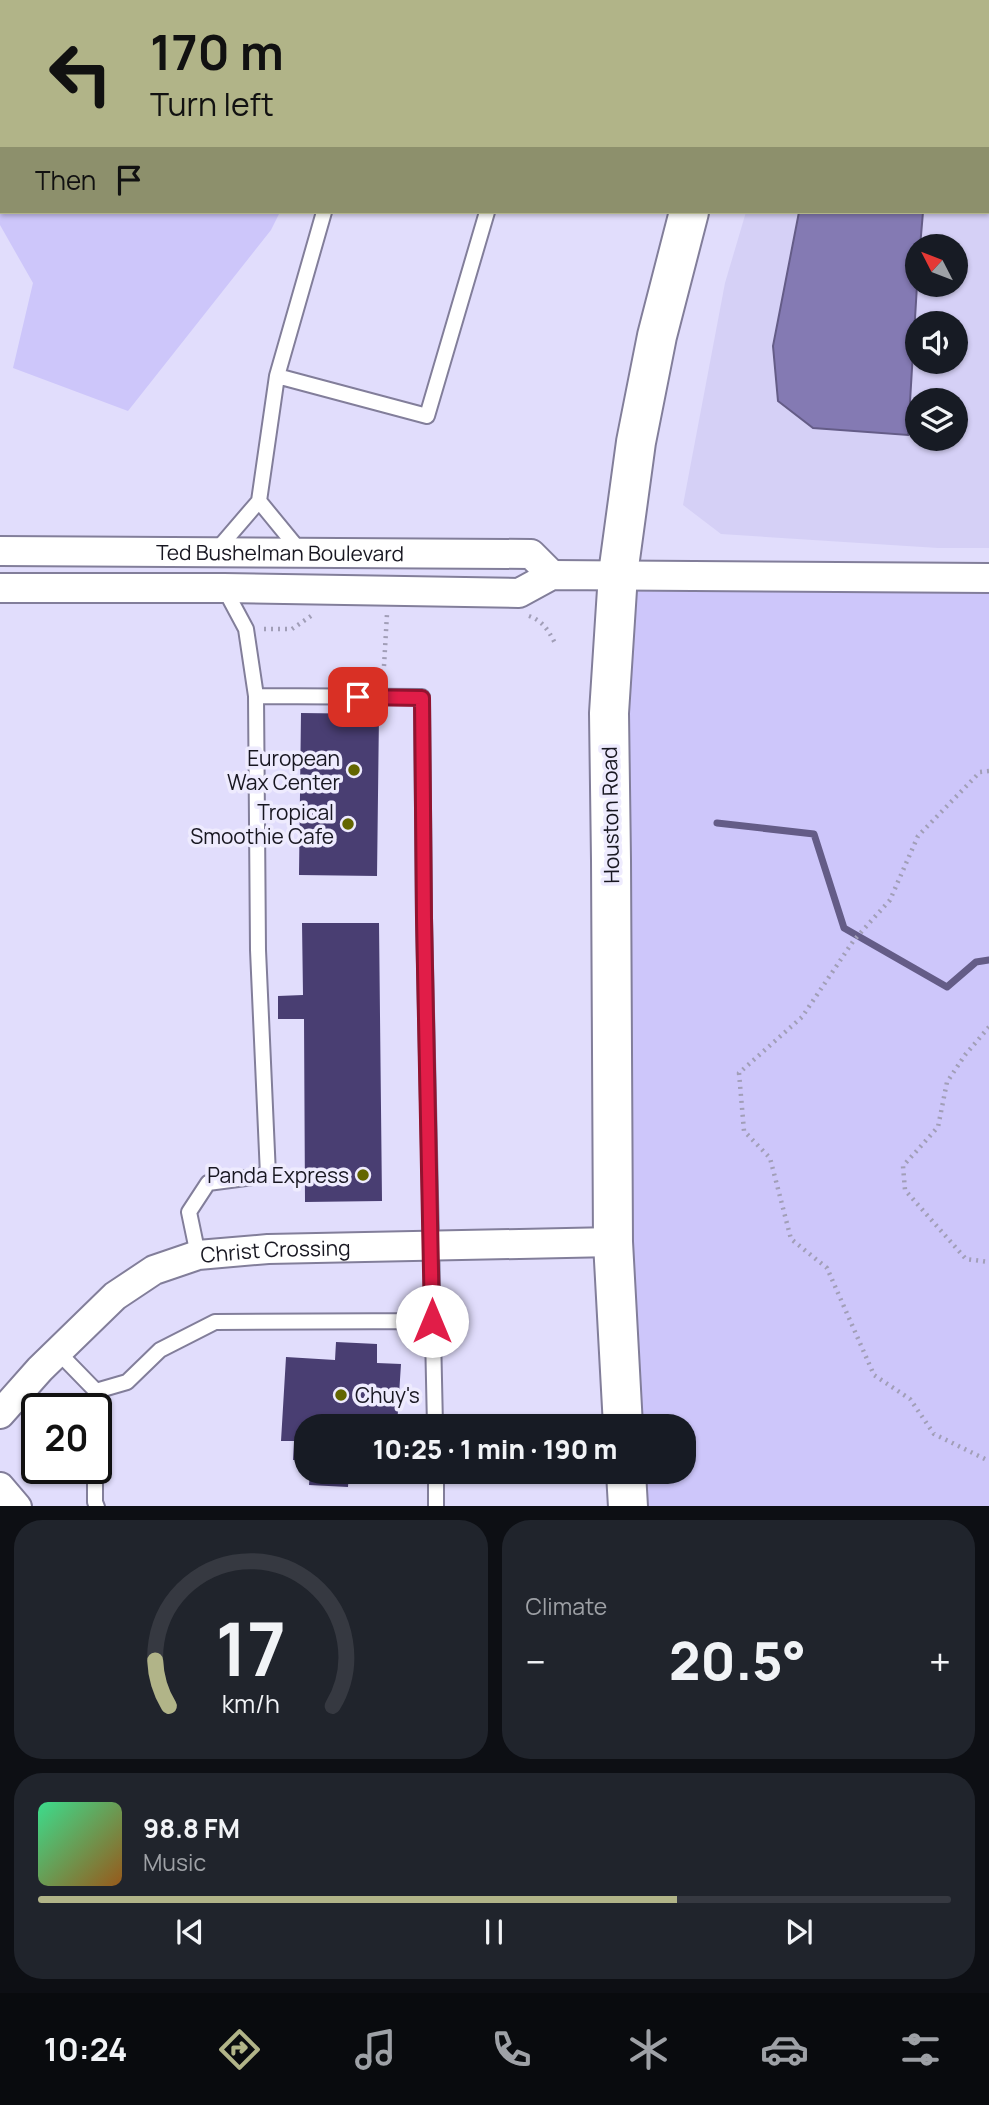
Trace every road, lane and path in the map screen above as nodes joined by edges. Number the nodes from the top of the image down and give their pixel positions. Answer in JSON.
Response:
{"nodes":[{"id":1,"x":323,"y":214,"type":"edge"},
{"id":2,"x":486,"y":214,"type":"edge"},
{"id":3,"x":688,"y":214,"type":"edge"},
{"id":4,"x":276,"y":376,"type":"junction"},
{"id":5,"x":259,"y":501,"type":"junction"},
{"id":6,"x":0,"y":551,"type":"edge"},
{"id":7,"x":215,"y":552,"type":"junction"},
{"id":8,"x":302,"y":553,"type":"junction"},
{"id":9,"x":618,"y":574,"type":"junction"},
{"id":10,"x":552,"y":575,"type":"junction"},
{"id":11,"x":989,"y":578,"type":"edge"},
{"id":12,"x":0,"y":588,"type":"edge"},
{"id":13,"x":223,"y":588,"type":"junction"},
{"id":14,"x":387,"y":613,"type":"dead end"},
{"id":15,"x":384,"y":666,"type":"dead end"},
{"id":16,"x":256,"y":696,"type":"junction"},
{"id":17,"x":989,"y":771,"type":"edge"},
{"id":18,"x":989,"y":1027,"type":"edge"},
{"id":19,"x":613,"y":1242,"type":"junction"},
{"id":20,"x":432,"y":1246,"type":"junction"},
{"id":21,"x":198,"y":1255,"type":"junction"},
{"id":22,"x":989,"y":1262,"type":"edge"},
{"id":23,"x":432,"y":1321,"type":"junction"},
{"id":24,"x":58,"y":1352,"type":"junction"},
{"id":25,"x":96,"y":1391,"type":"joint"},
{"id":26,"x":0,"y":1414,"type":"edge"},
{"id":27,"x":435,"y":1414,"type":"edge"},
{"id":28,"x":622,"y":1414,"type":"edge"},
{"id":29,"x":989,"y":1461,"type":"edge"},
{"id":30,"x":95,"y":1484,"type":"edge"},
{"id":31,"x":436,"y":1484,"type":"edge"},
{"id":32,"x":627,"y":1484,"type":"edge"},
{"id":33,"x":0,"y":1487,"type":"edge"},
{"id":34,"x":16,"y":1506,"type":"edge"},
{"id":35,"x":97,"y":1506,"type":"edge"},
{"id":36,"x":436,"y":1506,"type":"edge"},
{"id":37,"x":628,"y":1506,"type":"edge"}],
"edges":[{"from":1,"to":4,"type":"lane"},
{"from":2,"to":4,"type":"lane"},
{"from":3,"to":9,"type":"main road","name":"Houston Road"},
{"from":4,"to":5,"type":"lane"},
{"from":5,"to":7,"type":"lane"},
{"from":5,"to":8,"type":"lane"},
{"from":6,"to":7,"type":"street","name":"Ted Bushelman Boulevard"},
{"from":7,"to":8,"type":"street","name":"Ted Bushelman Boulevard"},
{"from":8,"to":10,"type":"street","name":"Ted Bushelman Boulevard"},
{"from":9,"to":10,"type":"street","name":"Ted Bushelman Boulevard"},
{"from":9,"to":11,"type":"street","name":"Ted Bushelman Boulevard"},
{"from":9,"to":19,"type":"main road","name":"Houston Road"},
{"from":10,"to":13,"type":"street","name":"Ted Bushelman Boulevard"},
{"from":12,"to":13,"type":"street","name":"Ted Bushelman Boulevard"},
{"from":13,"to":16,"type":"lane"},
{"from":14,"to":15,"type":"path"},
{"from":16,"to":20,"type":"lane"},
{"from":16,"to":21,"type":"lane"},
{"from":17,"to":29,"type":"path"},
{"from":18,"to":22,"type":"path"},
{"from":19,"to":20,"type":"street","name":"Christ Crossing"},
{"from":19,"to":28,"type":"main road","name":"Houston Road"},
{"from":20,"to":21,"type":"street","name":"Christ Crossing"},
{"from":20,"to":23,"type":"lane"},
{"from":21,"to":24,"type":"street","name":"Christ Crossing"},
{"from":23,"to":25,"type":"lane"},
{"from":23,"to":27,"type":"lane"},
{"from":24,"to":25,"type":"lane"},
{"from":24,"to":26,"type":"street","name":"Christ Crossing"},
{"from":30,"to":35,"type":"lane"},
{"from":31,"to":36,"type":"lane"},
{"from":32,"to":37,"type":"main road"},
{"from":33,"to":34,"type":"street"}]}
